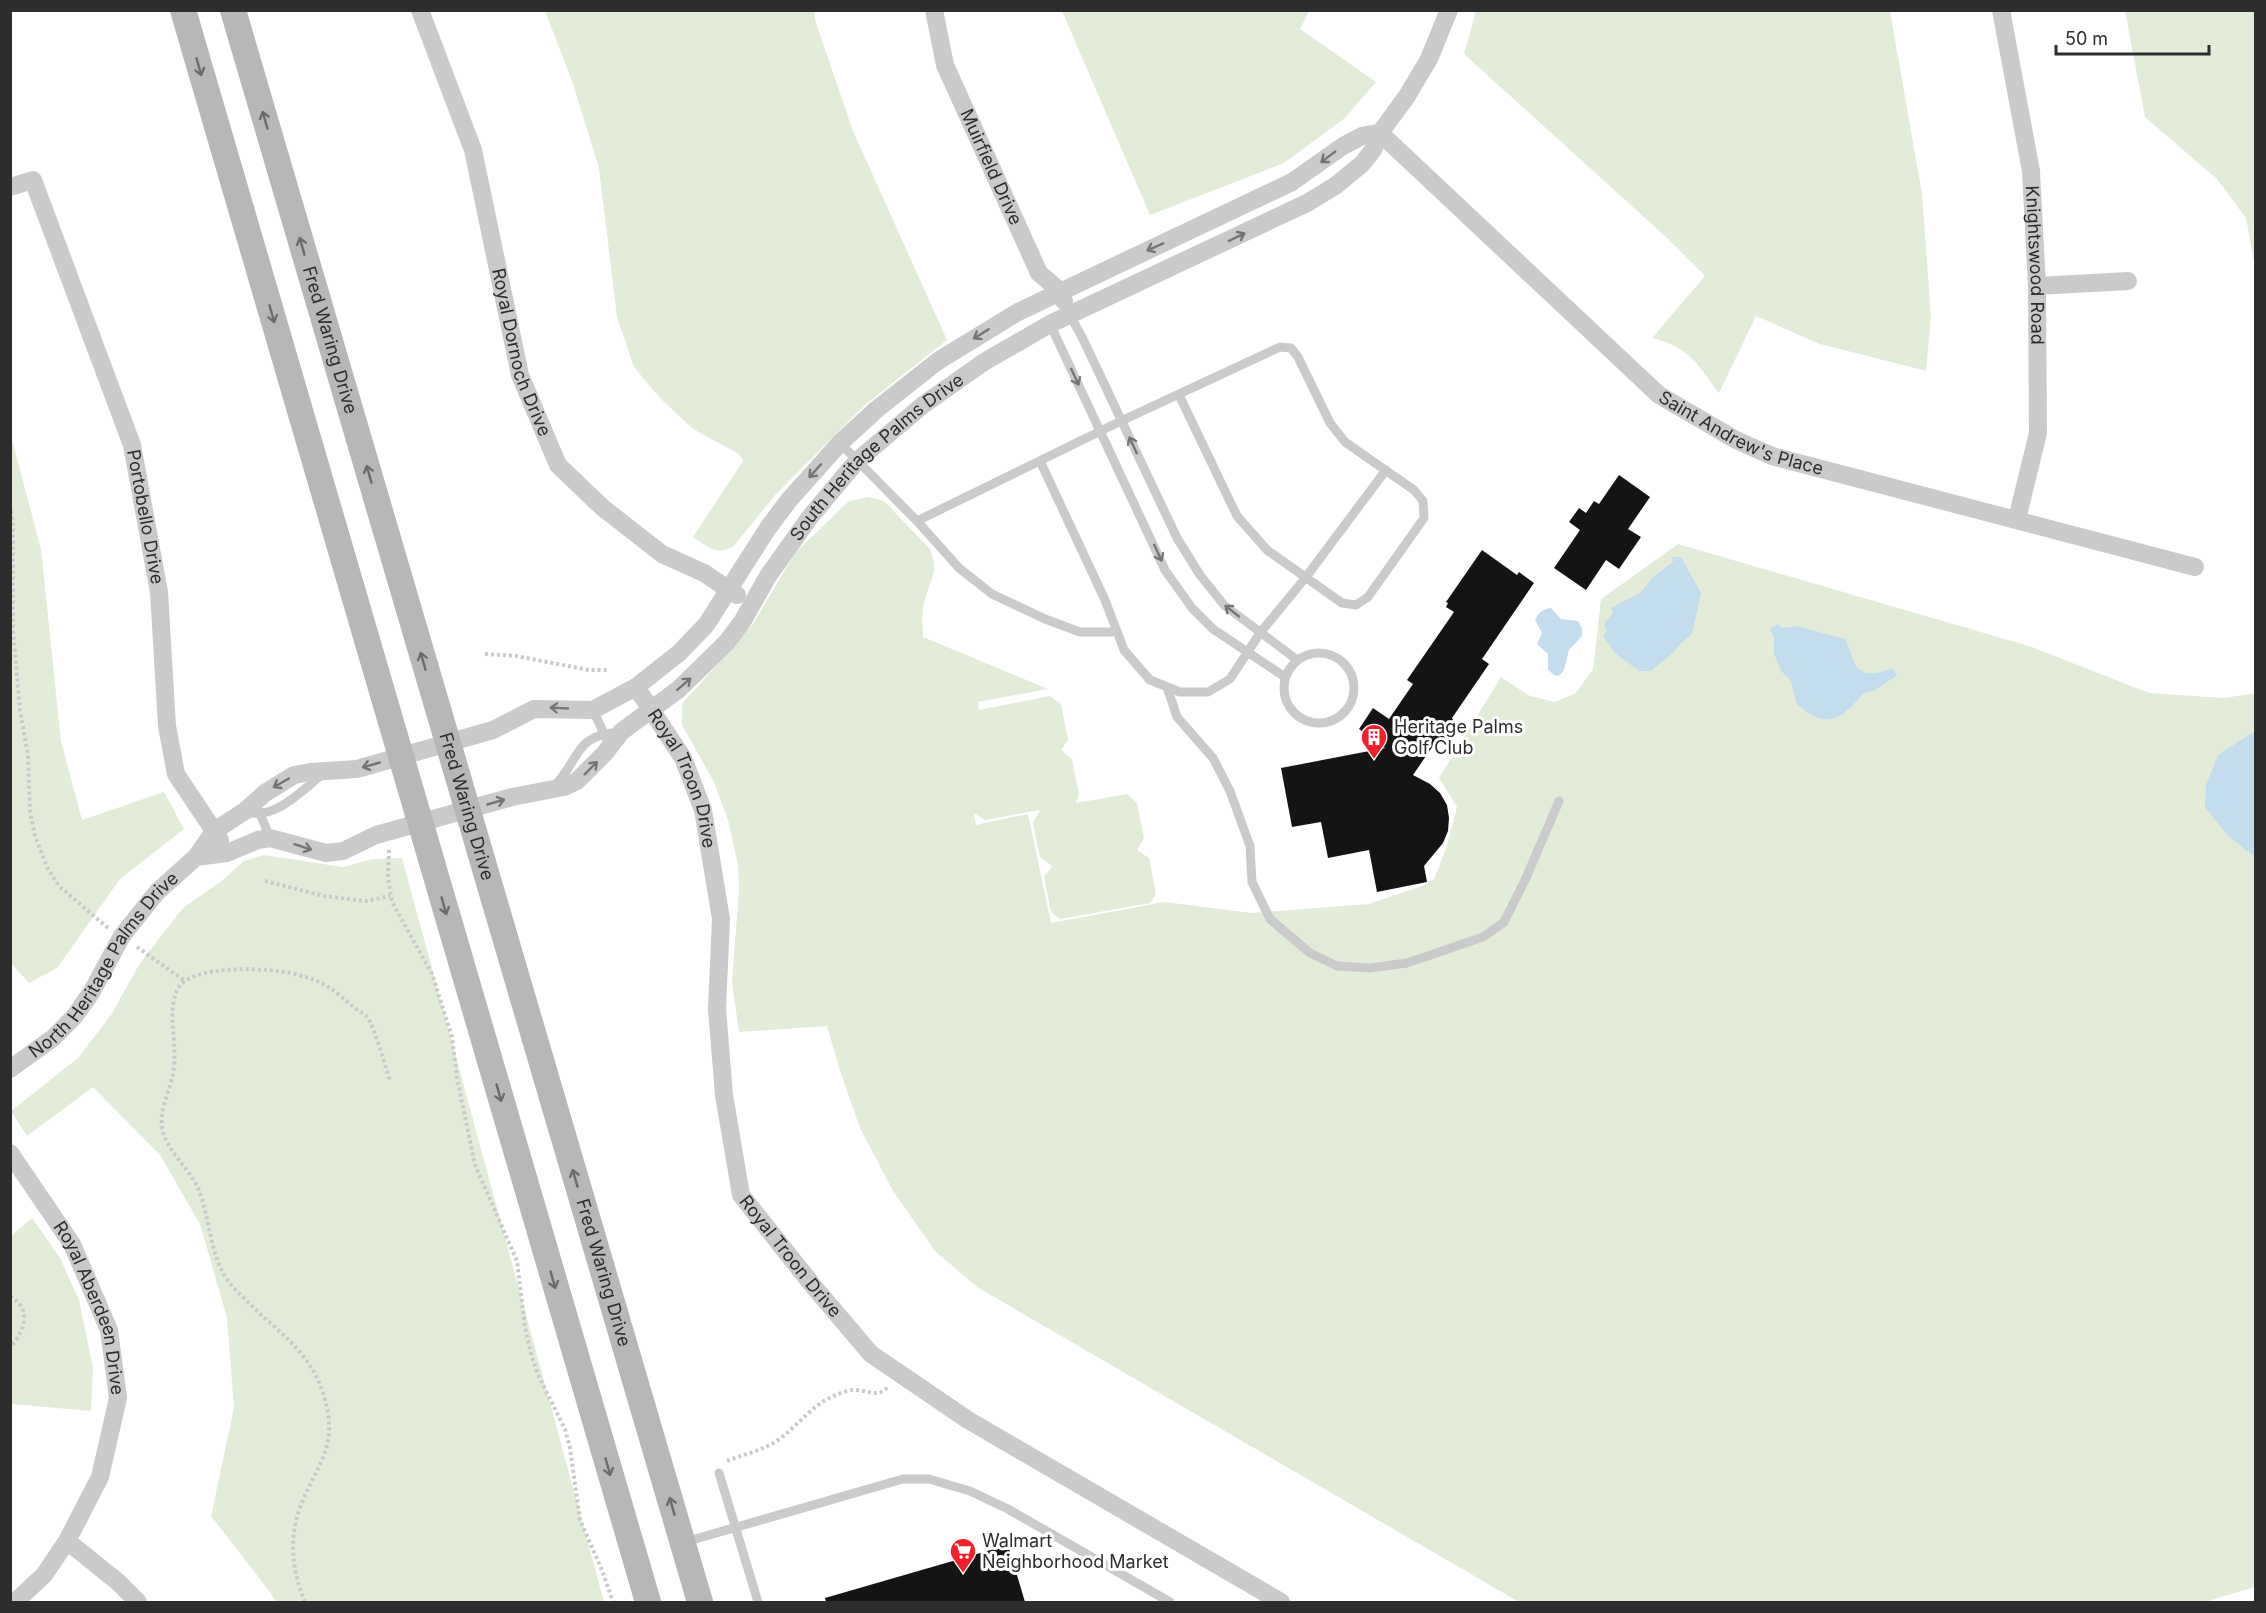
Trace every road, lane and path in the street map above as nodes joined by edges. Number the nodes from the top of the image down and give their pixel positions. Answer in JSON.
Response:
{"nodes":[{"id":1,"x":183,"y":10,"type":"edge"},
{"id":2,"x":233,"y":10,"type":"edge"},
{"id":3,"x":420,"y":10,"type":"edge"},
{"id":4,"x":934,"y":10,"type":"edge"},
{"id":5,"x":1449,"y":10,"type":"edge"},
{"id":6,"x":2001,"y":10,"type":"edge"},
{"id":7,"x":1380,"y":133,"type":"junction"},
{"id":8,"x":10,"y":187,"type":"edge"},
{"id":9,"x":2128,"y":281,"type":"dead end"},
{"id":10,"x":2037,"y":286,"type":"junction"},
{"id":11,"x":1052,"y":295,"type":"junction"},
{"id":12,"x":1069,"y":314,"type":"junction"},
{"id":13,"x":1050,"y":324,"type":"junction"},
{"id":14,"x":1179,"y":395,"type":"junction"},
{"id":15,"x":1121,"y":421,"type":"junction"},
{"id":16,"x":1100,"y":431,"type":"junction"},
{"id":17,"x":840,"y":443,"type":"junction"},
{"id":18,"x":857,"y":461,"type":"junction"},
{"id":19,"x":1040,"y":461,"type":"junction"},
{"id":20,"x":1386,"y":470,"type":"junction"},
{"id":21,"x":10,"y":505,"type":"edge"},
{"id":22,"x":2017,"y":519,"type":"junction"},
{"id":23,"x":917,"y":521,"type":"junction"},
{"id":24,"x":2194,"y":567,"type":"dead end"},
{"id":25,"x":1306,"y":577,"type":"junction"},
{"id":26,"x":729,"y":589,"type":"junction"},
{"id":27,"x":751,"y":604,"type":"junction"},
{"id":28,"x":1117,"y":632,"type":"junction"},
{"id":29,"x":1260,"y":633,"type":"junction"},
{"id":30,"x":1248,"y":652,"type":"junction"},
{"id":31,"x":485,"y":654,"type":"dead end"},
{"id":32,"x":1296,"y":659,"type":"junction"},
{"id":33,"x":607,"y":670,"type":"dead end"},
{"id":34,"x":1285,"y":677,"type":"junction"},
{"id":35,"x":636,"y":687,"type":"junction"},
{"id":36,"x":1167,"y":687,"type":"junction"},
{"id":37,"x":593,"y":710,"type":"junction"},
{"id":38,"x":652,"y":711,"type":"junction"},
{"id":39,"x":612,"y":737,"type":"junction"},
{"id":40,"x":447,"y":744,"type":"junction"},
{"id":41,"x":400,"y":757,"type":"junction"},
{"id":42,"x":1558,"y":801,"type":"dead end"},
{"id":43,"x":253,"y":808,"type":"junction"},
{"id":44,"x":467,"y":810,"type":"junction"},
{"id":45,"x":420,"y":823,"type":"junction"},
{"id":46,"x":214,"y":831,"type":"junction"},
{"id":47,"x":270,"y":838,"type":"junction"},
{"id":48,"x":389,"y":850,"type":"dead end"},
{"id":49,"x":227,"y":853,"type":"junction"},
{"id":50,"x":196,"y":857,"type":"junction"},
{"id":51,"x":265,"y":881,"type":"dead end"},
{"id":52,"x":391,"y":896,"type":"junction"},
{"id":53,"x":122,"y":936,"type":"junction"},
{"id":54,"x":185,"y":981,"type":"junction"},
{"id":55,"x":10,"y":1069,"type":"edge"},
{"id":56,"x":390,"y":1081,"type":"dead end"},
{"id":57,"x":10,"y":1153,"type":"edge"},
{"id":58,"x":10,"y":1296,"type":"edge"},
{"id":59,"x":10,"y":1348,"type":"edge"},
{"id":60,"x":899,"y":1373,"type":"junction"},
{"id":61,"x":719,"y":1473,"type":"joint"},
{"id":62,"x":736,"y":1527,"type":"junction"},
{"id":63,"x":67,"y":1541,"type":"junction"},
{"id":64,"x":682,"y":1543,"type":"junction"},
{"id":65,"x":15,"y":1602,"type":"edge"},
{"id":66,"x":138,"y":1602,"type":"edge"},
{"id":67,"x":305,"y":1602,"type":"edge"},
{"id":68,"x":613,"y":1602,"type":"edge"},
{"id":69,"x":648,"y":1602,"type":"edge"},
{"id":70,"x":700,"y":1602,"type":"edge"},
{"id":71,"x":758,"y":1602,"type":"edge"},
{"id":72,"x":1170,"y":1602,"type":"edge"},
{"id":73,"x":1281,"y":1602,"type":"edge"}],
"edges":[{"from":1,"to":41,"type":"main road","one_way":true},
{"from":40,"to":2,"type":"main road","name":"Fred Waring Drive","one_way":true},
{"from":3,"to":26,"type":"street","name":"Royal Dornoch Drive"},
{"from":4,"to":11,"type":"street","name":"Muirfield Drive"},
{"from":5,"to":7,"type":"street","name":"South Heritage Palms Drive"},
{"from":6,"to":10,"type":"street","name":"Knightswood Road"},
{"from":7,"to":11,"type":"street","name":"South Heritage Palms Drive","one_way":true},
{"from":12,"to":7,"type":"street","name":"South Heritage Palms Drive","one_way":true},
{"from":7,"to":22,"type":"street","name":"Saint Andrew's Place"},
{"from":8,"to":46,"type":"street","name":"Portobello Drive"},
{"from":9,"to":10,"type":"street"},
{"from":10,"to":22,"type":"street","name":"Knightswood Road"},
{"from":11,"to":12,"type":"street"},
{"from":11,"to":13,"type":"street"},
{"from":11,"to":17,"type":"street","name":"South Heritage Palms Drive","one_way":true},
{"from":12,"to":13,"type":"street","name":"South Heritage Palms Drive"},
{"from":12,"to":15,"type":"lane"},
{"from":13,"to":16,"type":"lane","one_way":true},
{"from":13,"to":18,"type":"street","name":"South Heritage Palms Drive"},
{"from":14,"to":15,"type":"lane"},
{"from":14,"to":20,"type":"lane"},
{"from":14,"to":25,"type":"lane"},
{"from":15,"to":16,"type":"lane"},
{"from":29,"to":15,"type":"lane","one_way":true},
{"from":16,"to":19,"type":"lane"},
{"from":16,"to":30,"type":"lane","one_way":true},
{"from":17,"to":18,"type":"lane"},
{"from":17,"to":26,"type":"street","name":"South Heritage Palms Drive","one_way":true},
{"from":18,"to":23,"type":"lane"},
{"from":18,"to":27,"type":"street","name":"South Heritage Palms Drive"},
{"from":19,"to":23,"type":"lane"},
{"from":19,"to":28,"type":"lane"},
{"from":20,"to":25,"type":"lane"},
{"from":20,"to":25,"type":"lane"},
{"from":21,"to":53,"type":"path"},
{"from":22,"to":24,"type":"street","name":"Saint Andrew's Place"},
{"from":23,"to":28,"type":"lane"},
{"from":25,"to":29,"type":"lane"},
{"from":26,"to":27,"type":"street","name":"Royal Dornoch Drive"},
{"from":26,"to":35,"type":"street","name":"South Heritage Palms Drive"},
{"from":38,"to":27,"type":"street","name":"South Heritage Palms Drive","one_way":true},
{"from":28,"to":36,"type":"lane"},
{"from":29,"to":30,"type":"lane"},
{"from":29,"to":32,"type":"lane"},
{"from":30,"to":34,"type":"lane"},
{"from":30,"to":36,"type":"lane"},
{"from":31,"to":33,"type":"path"},
{"from":32,"to":34,"type":"lane"},
{"from":32,"to":34,"type":"lane"},
{"from":35,"to":37,"type":"street","name":"South Heritage Palms Drive"},
{"from":35,"to":38,"type":"street","name":"Royal Troon Drive"},
{"from":36,"to":42,"type":"lane"},
{"from":37,"to":39,"type":"lane"},
{"from":37,"to":40,"type":"street","name":"South Heritage Palms Drive","one_way":true},
{"from":38,"to":39,"type":"street","name":"South Heritage Palms Drive"},
{"from":38,"to":60,"type":"street","name":"Royal Troon Drive"},
{"from":44,"to":39,"type":"street","name":"South Heritage Palms Drive","one_way":true},
{"from":40,"to":41,"type":"street","name":"North Heritage Palms Drive"},
{"from":40,"to":44,"type":"main road","name":"Fred Waring Drive"},
{"from":41,"to":43,"type":"street","name":"North Heritage Palms Drive","one_way":true},
{"from":41,"to":45,"type":"main road"},
{"from":43,"to":46,"type":"street","name":"North Heritage Palms Drive"},
{"from":43,"to":47,"type":"lane"},
{"from":44,"to":45,"type":"street","name":"South Heritage Palms Drive"},
{"from":64,"to":44,"type":"main road","name":"Fred Waring Drive","one_way":true},
{"from":47,"to":45,"type":"street","one_way":true},
{"from":45,"to":69,"type":"main road","one_way":true},
{"from":46,"to":49,"type":"street","name":"Portobello Drive"},
{"from":46,"to":50,"type":"street","name":"North Heritage Palms Drive"},
{"from":47,"to":49,"type":"street","name":"North Heritage Palms Drive"},
{"from":48,"to":52,"type":"path"},
{"from":49,"to":50,"type":"street","name":"North Heritage Palms Drive"},
{"from":50,"to":53,"type":"street","name":"North Heritage Palms Drive"},
{"from":51,"to":52,"type":"path"},
{"from":52,"to":68,"type":"path"},
{"from":53,"to":54,"type":"path"},
{"from":53,"to":55,"type":"street","name":"North Heritage Palms Drive"},
{"from":54,"to":56,"type":"path"},
{"from":54,"to":67,"type":"path"},
{"from":57,"to":63,"type":"street","name":"Royal Aberdeen Drive"},
{"from":58,"to":59,"type":"path"},
{"from":60,"to":61,"type":"path"},
{"from":60,"to":73,"type":"street","name":"Royal Troon Drive"},
{"from":61,"to":62,"type":"lane"},
{"from":62,"to":64,"type":"lane"},
{"from":62,"to":71,"type":"lane"},
{"from":62,"to":72,"type":"lane"},
{"from":63,"to":65,"type":"street","name":"Royal Aberdeen Drive"},
{"from":63,"to":66,"type":"street"},
{"from":64,"to":70,"type":"main road","name":"Fred Waring Drive"}]}
